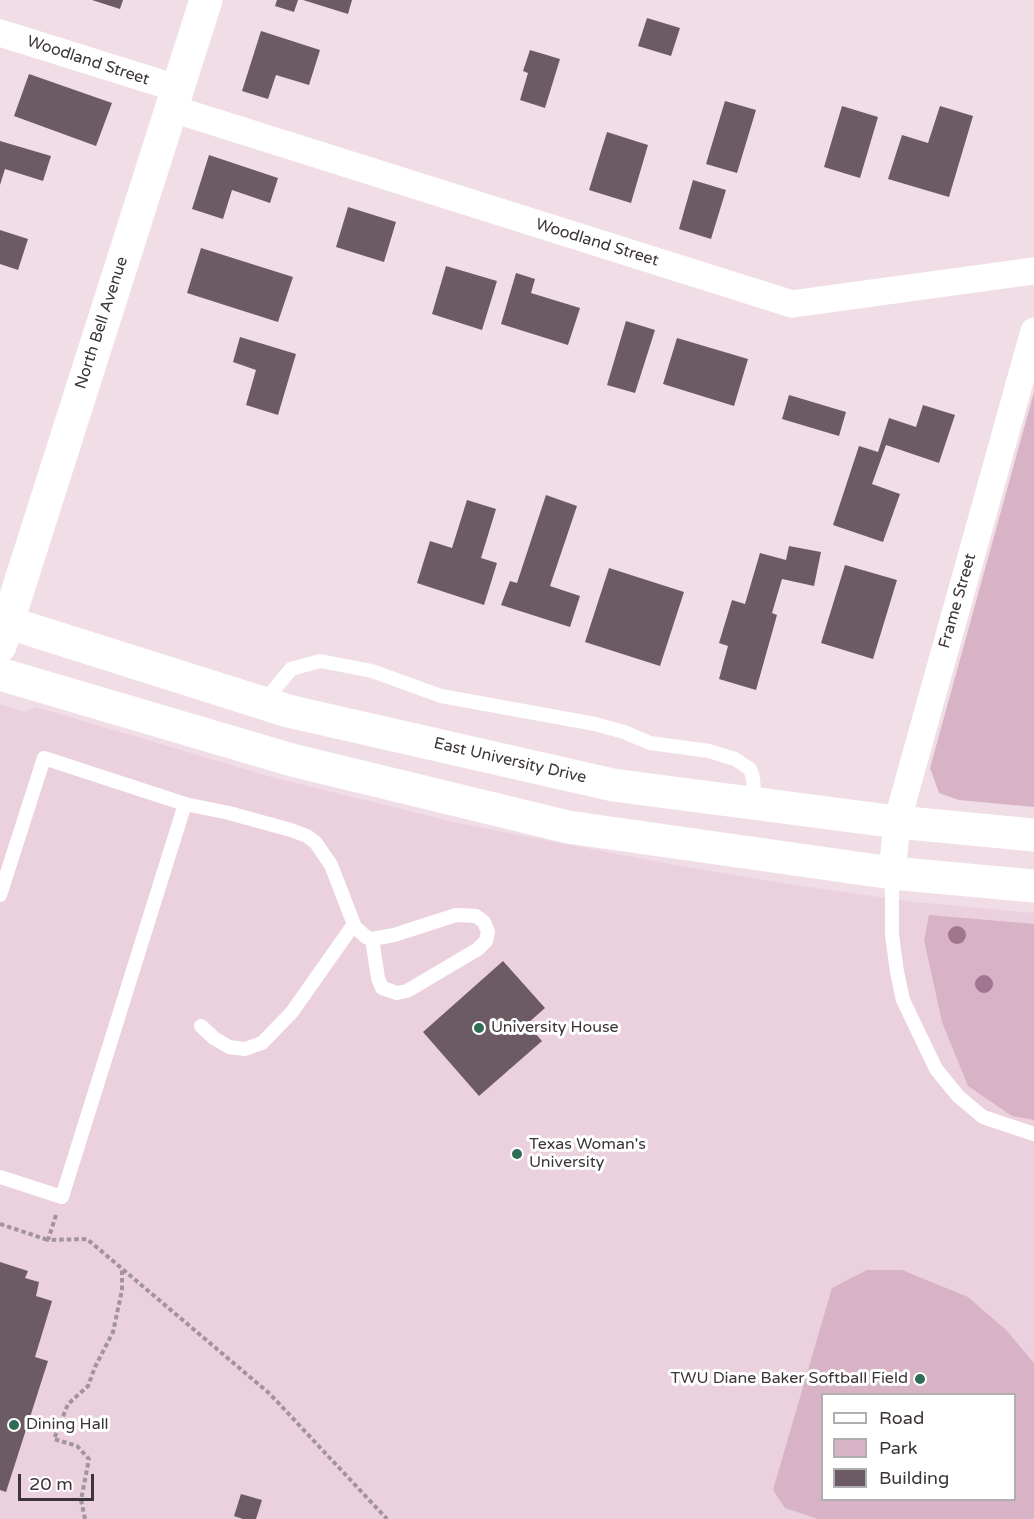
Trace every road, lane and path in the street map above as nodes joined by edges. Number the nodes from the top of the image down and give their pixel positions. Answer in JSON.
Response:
{"nodes":[{"id":1,"x":206,"y":0,"type":"edge"},
{"id":2,"x":0,"y":33,"type":"edge"},
{"id":3,"x":173,"y":98,"type":"junction"},
{"id":4,"x":1034,"y":271,"type":"edge"},
{"id":5,"x":1034,"y":331,"type":"edge"},
{"id":6,"x":3,"y":630,"type":"edge"},
{"id":7,"x":0,"y":674,"type":"edge"},
{"id":8,"x":263,"y":703,"type":"junction"},
{"id":9,"x":185,"y":804,"type":"junction"},
{"id":10,"x":755,"y":804,"type":"junction"},
{"id":11,"x":897,"y":822,"type":"junction"},
{"id":12,"x":1034,"y":835,"type":"edge"},
{"id":13,"x":892,"y":873,"type":"junction"},
{"id":14,"x":1034,"y":886,"type":"edge"},
{"id":15,"x":0,"y":895,"type":"edge"},
{"id":16,"x":354,"y":924,"type":"junction"},
{"id":17,"x":372,"y":939,"type":"junction"},
{"id":18,"x":201,"y":1026,"type":"dead end"},
{"id":19,"x":1034,"y":1134,"type":"edge"},
{"id":20,"x":0,"y":1177,"type":"edge"},
{"id":21,"x":62,"y":1197,"type":"junction"},
{"id":22,"x":0,"y":1224,"type":"edge"},
{"id":23,"x":48,"y":1240,"type":"junction"},
{"id":24,"x":122,"y":1269,"type":"junction"},
{"id":25,"x":85,"y":1519,"type":"edge"},
{"id":26,"x":387,"y":1519,"type":"edge"}],
"edges":[{"from":1,"to":3,"type":"main road","name":"North Bell Avenue"},
{"from":2,"to":3,"type":"street","name":"Woodland Street"},
{"from":3,"to":4,"type":"street","name":"Woodland Street"},
{"from":3,"to":6,"type":"main road","name":"North Bell Avenue"},
{"from":5,"to":11,"type":"street","name":"Frame Street"},
{"from":6,"to":8,"type":"main road","name":"East University Drive"},
{"from":7,"to":13,"type":"main road"},
{"from":8,"to":10,"type":"main road","name":"East University Drive"},
{"from":8,"to":10,"type":"lane"},
{"from":9,"to":15,"type":"lane"},
{"from":9,"to":16,"type":"lane"},
{"from":9,"to":21,"type":"lane"},
{"from":10,"to":11,"type":"main road","name":"East University Drive"},
{"from":11,"to":12,"type":"main road","name":"East University Drive"},
{"from":11,"to":13,"type":"street","name":"Frame Street"},
{"from":13,"to":14,"type":"main road"},
{"from":13,"to":19,"type":"lane"},
{"from":16,"to":17,"type":"lane"},
{"from":16,"to":18,"type":"lane"},
{"from":17,"to":17,"type":"lane"},
{"from":20,"to":21,"type":"lane"},
{"from":21,"to":23,"type":"path"},
{"from":22,"to":23,"type":"path"},
{"from":23,"to":24,"type":"path"},
{"from":24,"to":25,"type":"path"},
{"from":24,"to":26,"type":"path"}]}
